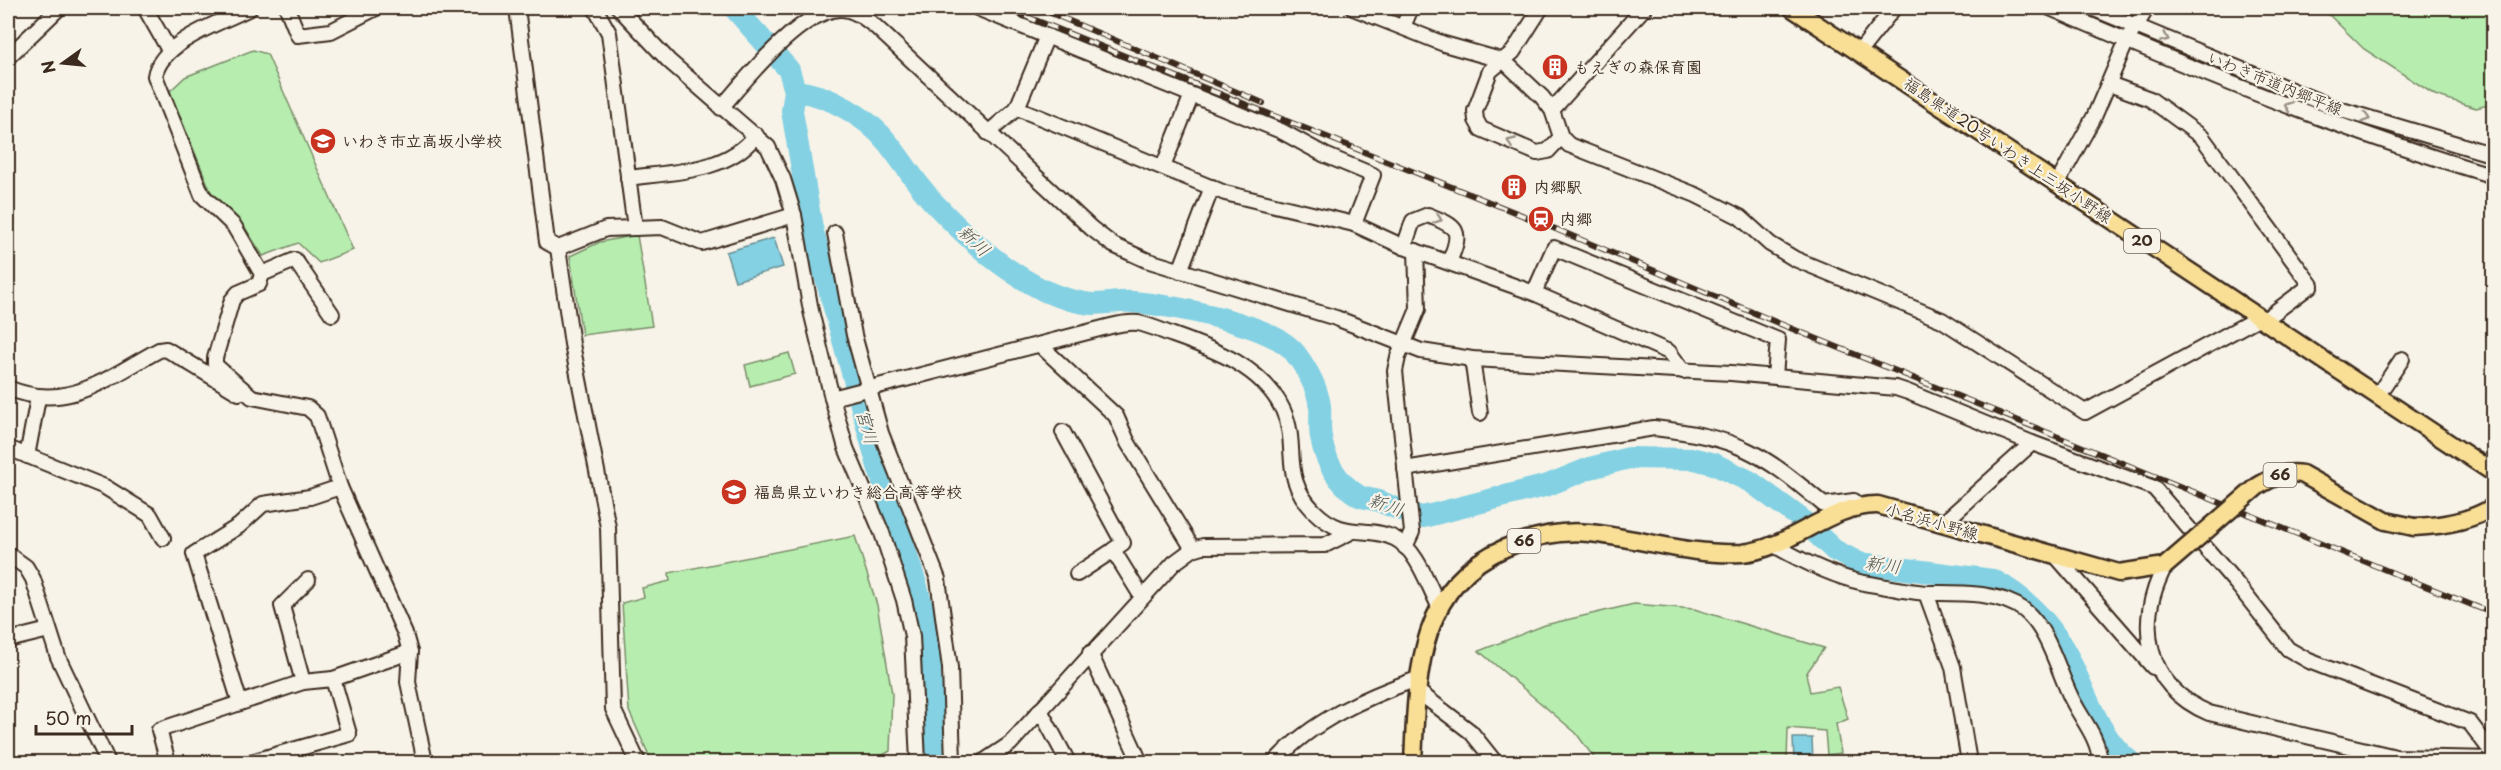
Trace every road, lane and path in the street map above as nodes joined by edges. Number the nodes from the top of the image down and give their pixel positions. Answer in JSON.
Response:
{"nodes":[{"id":1,"x":59,"y":8,"type":"edge"},
{"id":2,"x":145,"y":8,"type":"edge"},
{"id":3,"x":250,"y":8,"type":"edge"},
{"id":4,"x":287,"y":8,"type":"edge"},
{"id":5,"x":376,"y":8,"type":"edge"},
{"id":6,"x":517,"y":8,"type":"edge"},
{"id":7,"x":595,"y":8,"type":"edge"},
{"id":8,"x":842,"y":8,"type":"edge"},
{"id":9,"x":977,"y":8,"type":"edge"},
{"id":10,"x":1353,"y":8,"type":"edge"},
{"id":11,"x":1411,"y":8,"type":"edge"},
{"id":12,"x":1541,"y":8,"type":"edge"},
{"id":13,"x":1644,"y":8,"type":"edge"},
{"id":14,"x":1792,"y":8,"type":"edge"},
{"id":15,"x":1894,"y":8,"type":"edge"},
{"id":16,"x":2050,"y":8,"type":"edge"},
{"id":17,"x":2092,"y":8,"type":"edge"},
{"id":18,"x":2147,"y":8,"type":"edge"},
{"id":19,"x":233,"y":12,"type":"edge"},
{"id":20,"x":624,"y":13,"type":"edge"},
{"id":21,"x":1403,"y":27,"type":"junction"},
{"id":22,"x":2138,"y":27,"type":"junction"},
{"id":23,"x":609,"y":33,"type":"junction"},
{"id":24,"x":1047,"y":36,"type":"junction"},
{"id":25,"x":2127,"y":40,"type":"junction"},
{"id":26,"x":169,"y":50,"type":"junction"},
{"id":27,"x":1859,"y":52,"type":"junction"},
{"id":28,"x":8,"y":57,"type":"edge"},
{"id":29,"x":1504,"y":61,"type":"junction"},
{"id":30,"x":2109,"y":84,"type":"junction"},
{"id":31,"x":1191,"y":97,"type":"junction"},
{"id":32,"x":724,"y":104,"type":"junction"},
{"id":33,"x":1017,"y":108,"type":"junction"},
{"id":34,"x":1552,"y":110,"type":"junction"},
{"id":35,"x":988,"y":133,"type":"junction"},
{"id":36,"x":756,"y":135,"type":"junction"},
{"id":37,"x":1561,"y":138,"type":"junction"},
{"id":38,"x":2493,"y":155,"type":"edge"},
{"id":39,"x":2442,"y":161,"type":"junction"},
{"id":40,"x":1163,"y":167,"type":"junction"},
{"id":41,"x":2493,"y":172,"type":"edge"},
{"id":42,"x":2493,"y":176,"type":"edge"},
{"id":43,"x":628,"y":178,"type":"junction"},
{"id":44,"x":2057,"y":184,"type":"junction"},
{"id":45,"x":1212,"y":187,"type":"junction"},
{"id":46,"x":794,"y":215,"type":"junction"},
{"id":47,"x":1354,"y":224,"type":"junction"},
{"id":48,"x":635,"y":228,"type":"junction"},
{"id":49,"x":836,"y":233,"type":"dead end"},
{"id":50,"x":558,"y":248,"type":"junction"},
{"id":51,"x":1410,"y":249,"type":"junction"},
{"id":52,"x":1449,"y":262,"type":"junction"},
{"id":53,"x":1180,"y":271,"type":"junction"},
{"id":54,"x":262,"y":274,"type":"junction"},
{"id":55,"x":1534,"y":293,"type":"junction"},
{"id":56,"x":332,"y":314,"type":"dead end"},
{"id":57,"x":2261,"y":319,"type":"junction"},
{"id":58,"x":1404,"y":345,"type":"junction"},
{"id":59,"x":1041,"y":346,"type":"junction"},
{"id":60,"x":1472,"y":359,"type":"junction"},
{"id":61,"x":2402,"y":359,"type":"dead end"},
{"id":62,"x":1683,"y":372,"type":"junction"},
{"id":63,"x":1775,"y":376,"type":"junction"},
{"id":64,"x":8,"y":387,"type":"edge"},
{"id":65,"x":867,"y":389,"type":"junction"},
{"id":66,"x":2377,"y":396,"type":"junction"},
{"id":67,"x":252,"y":397,"type":"junction"},
{"id":68,"x":836,"y":397,"type":"junction"},
{"id":69,"x":38,"y":398,"type":"junction"},
{"id":70,"x":1480,"y":413,"type":"dead end"},
{"id":71,"x":1063,"y":432,"type":"dead end"},
{"id":72,"x":2032,"y":443,"type":"junction"},
{"id":73,"x":8,"y":448,"type":"edge"},
{"id":74,"x":27,"y":456,"type":"junction"},
{"id":75,"x":1406,"y":471,"type":"junction"},
{"id":76,"x":2493,"y":473,"type":"edge"},
{"id":77,"x":340,"y":487,"type":"junction"},
{"id":78,"x":1870,"y":505,"type":"junction"},
{"id":79,"x":2493,"y":506,"type":"edge"},
{"id":80,"x":1942,"y":524,"type":"junction"},
{"id":81,"x":1353,"y":531,"type":"junction"},
{"id":82,"x":163,"y":538,"type":"dead end"},
{"id":83,"x":1773,"y":544,"type":"junction"},
{"id":84,"x":1405,"y":547,"type":"junction"},
{"id":85,"x":1114,"y":549,"type":"junction"},
{"id":86,"x":1193,"y":549,"type":"junction"},
{"id":87,"x":8,"y":554,"type":"edge"},
{"id":88,"x":2055,"y":556,"type":"junction"},
{"id":89,"x":2165,"y":566,"type":"junction"},
{"id":90,"x":1077,"y":574,"type":"dead end"},
{"id":91,"x":308,"y":580,"type":"dead end"},
{"id":92,"x":1926,"y":593,"type":"junction"},
{"id":93,"x":1142,"y":597,"type":"junction"},
{"id":94,"x":1439,"y":606,"type":"junction"},
{"id":95,"x":49,"y":630,"type":"junction"},
{"id":96,"x":8,"y":640,"type":"edge"},
{"id":97,"x":410,"y":652,"type":"junction"},
{"id":98,"x":1090,"y":653,"type":"junction"},
{"id":99,"x":2163,"y":677,"type":"junction"},
{"id":100,"x":333,"y":679,"type":"junction"},
{"id":101,"x":303,"y":682,"type":"junction"},
{"id":102,"x":1417,"y":685,"type":"junction"},
{"id":103,"x":240,"y":703,"type":"junction"},
{"id":104,"x":1040,"y":710,"type":"junction"},
{"id":105,"x":2493,"y":757,"type":"edge"},
{"id":106,"x":108,"y":762,"type":"edge"},
{"id":107,"x":168,"y":762,"type":"edge"},
{"id":108,"x":251,"y":762,"type":"edge"},
{"id":109,"x":425,"y":762,"type":"edge"},
{"id":110,"x":638,"y":762,"type":"edge"},
{"id":111,"x":918,"y":762,"type":"edge"},
{"id":112,"x":953,"y":762,"type":"edge"},
{"id":113,"x":983,"y":762,"type":"edge"},
{"id":114,"x":1068,"y":762,"type":"edge"},
{"id":115,"x":1140,"y":762,"type":"edge"},
{"id":116,"x":1275,"y":762,"type":"edge"},
{"id":117,"x":1413,"y":762,"type":"edge"},
{"id":118,"x":1495,"y":762,"type":"edge"},
{"id":119,"x":1969,"y":762,"type":"edge"},
{"id":120,"x":2100,"y":762,"type":"edge"}],
"edges":[{"from":1,"to":28,"type":"street"},
{"from":2,"to":26,"type":"street"},
{"from":3,"to":19,"type":"street"},
{"from":4,"to":5,"type":"street"},
{"from":6,"to":50,"type":"street"},
{"from":7,"to":23,"type":"street"},
{"from":8,"to":32,"type":"street"},
{"from":8,"to":35,"type":"street"},
{"from":9,"to":24,"type":"street"},
{"from":10,"to":21,"type":"street"},
{"from":11,"to":21,"type":"street"},
{"from":12,"to":29,"type":"street"},
{"from":13,"to":34,"type":"street"},
{"from":14,"to":27,"type":"main road","name":"福島県道20号いわき上三坂小野線","number":"20"},
{"from":15,"to":27,"type":"street"},
{"from":16,"to":25,"type":"street","name":"いわき市道内郷平線"},
{"from":17,"to":22,"type":"street","name":"いわき市道内郷平線"},
{"from":18,"to":22,"type":"street"},
{"from":19,"to":26,"type":"street"},
{"from":20,"to":23,"type":"street"},
{"from":20,"to":32,"type":"street"},
{"from":21,"to":29,"type":"street"},
{"from":22,"to":25,"type":"street"},
{"from":22,"to":38,"type":"street","name":"いわき市道内郷平線","one_way":true},
{"from":23,"to":43,"type":"street"},
{"from":24,"to":31,"type":"street"},
{"from":24,"to":33,"type":"street"},
{"from":25,"to":30,"type":"street"},
{"from":39,"to":25,"type":"street","name":"いわき市道内郷平線","one_way":true},
{"from":26,"to":54,"type":"street"},
{"from":27,"to":44,"type":"main road","name":"福島県道20号いわき上三坂小野線","number":"20"},
{"from":29,"to":34,"type":"street"},
{"from":37,"to":29,"type":"street","one_way":true},
{"from":30,"to":44,"type":"street"},
{"from":30,"to":57,"type":"street"},
{"from":31,"to":40,"type":"street"},
{"from":31,"to":47,"type":"street"},
{"from":32,"to":36,"type":"street"},
{"from":33,"to":35,"type":"street"},
{"from":33,"to":40,"type":"street"},
{"from":34,"to":37,"type":"street"},
{"from":35,"to":53,"type":"street"},
{"from":36,"to":43,"type":"street"},
{"from":36,"to":46,"type":"street"},
{"from":37,"to":57,"type":"street"},
{"from":39,"to":41,"type":"street"},
{"from":39,"to":42,"type":"street","name":"いわき市道内郷平線"},
{"from":40,"to":45,"type":"street"},
{"from":43,"to":48,"type":"street"},
{"from":44,"to":57,"type":"main road","name":"福島県道20号いわき上三坂小野線","number":"20"},
{"from":45,"to":47,"type":"street"},
{"from":45,"to":53,"type":"street"},
{"from":46,"to":48,"type":"street"},
{"from":46,"to":68,"type":"street"},
{"from":47,"to":51,"type":"street"},
{"from":48,"to":50,"type":"street"},
{"from":49,"to":65,"type":"street"},
{"from":50,"to":110,"type":"street"},
{"from":51,"to":52,"type":"street"},
{"from":51,"to":52,"type":"street","one_way":true},
{"from":51,"to":58,"type":"street"},
{"from":52,"to":55,"type":"street"},
{"from":53,"to":58,"type":"street"},
{"from":54,"to":56,"type":"street"},
{"from":54,"to":67,"type":"street"},
{"from":55,"to":62,"type":"street"},
{"from":55,"to":63,"type":"street"},
{"from":57,"to":66,"type":"main road","name":"福島県道20号いわき上三坂小野線","number":"20"},
{"from":58,"to":60,"type":"street"},
{"from":58,"to":75,"type":"street"},
{"from":59,"to":65,"type":"street"},
{"from":59,"to":81,"type":"street"},
{"from":59,"to":86,"type":"street"},
{"from":60,"to":62,"type":"street"},
{"from":60,"to":70,"type":"street"},
{"from":61,"to":66,"type":"street"},
{"from":62,"to":63,"type":"street"},
{"from":63,"to":72,"type":"street"},
{"from":64,"to":69,"type":"street"},
{"from":65,"to":68,"type":"street"},
{"from":65,"to":112,"type":"street"},
{"from":66,"to":76,"type":"main road","name":"福島県道20号いわき上三坂小野線","number":"20"},
{"from":67,"to":69,"type":"street"},
{"from":67,"to":77,"type":"street"},
{"from":68,"to":111,"type":"street"},
{"from":69,"to":74,"type":"street"},
{"from":71,"to":85,"type":"street"},
{"from":72,"to":80,"type":"street"},
{"from":72,"to":105,"type":"street"},
{"from":73,"to":74,"type":"street"},
{"from":74,"to":82,"type":"street"},
{"from":75,"to":78,"type":"street"},
{"from":75,"to":84,"type":"street"},
{"from":77,"to":97,"type":"street"},
{"from":77,"to":103,"type":"street"},
{"from":78,"to":80,"type":"main road","name":"小名浜小野線"},
{"from":78,"to":83,"type":"main road","name":"小名浜小野線","number":"66"},
{"from":79,"to":89,"type":"main road","number":"66","bridge":true},
{"from":80,"to":88,"type":"main road","name":"小名浜小野線"},
{"from":81,"to":84,"type":"street"},
{"from":81,"to":86,"type":"street"},
{"from":83,"to":92,"type":"street"},
{"from":83,"to":94,"type":"main road","name":"小名浜小野線","number":"66"},
{"from":84,"to":94,"type":"street"},
{"from":85,"to":90,"type":"street"},
{"from":85,"to":93,"type":"street"},
{"from":86,"to":93,"type":"street"},
{"from":87,"to":95,"type":"street"},
{"from":88,"to":89,"type":"main road","name":"小名浜小野線"},
{"from":88,"to":99,"type":"street"},
{"from":89,"to":99,"type":"street"},
{"from":91,"to":101,"type":"street"},
{"from":92,"to":119,"type":"street"},
{"from":92,"to":120,"type":"street"},
{"from":93,"to":98,"type":"street"},
{"from":94,"to":102,"type":"main road","name":"小名浜小野線","number":"66"},
{"from":95,"to":96,"type":"street"},
{"from":95,"to":106,"type":"street"},
{"from":97,"to":100,"type":"street"},
{"from":97,"to":109,"type":"street"},
{"from":98,"to":104,"type":"street"},
{"from":98,"to":115,"type":"street"},
{"from":99,"to":105,"type":"street"},
{"from":100,"to":101,"type":"street"},
{"from":100,"to":108,"type":"street"},
{"from":101,"to":103,"type":"street"},
{"from":102,"to":116,"type":"street"},
{"from":102,"to":117,"type":"main road","name":"小名浜小野線","number":"66"},
{"from":102,"to":118,"type":"street"},
{"from":103,"to":107,"type":"street"},
{"from":104,"to":113,"type":"street"},
{"from":104,"to":114,"type":"street"}]}
